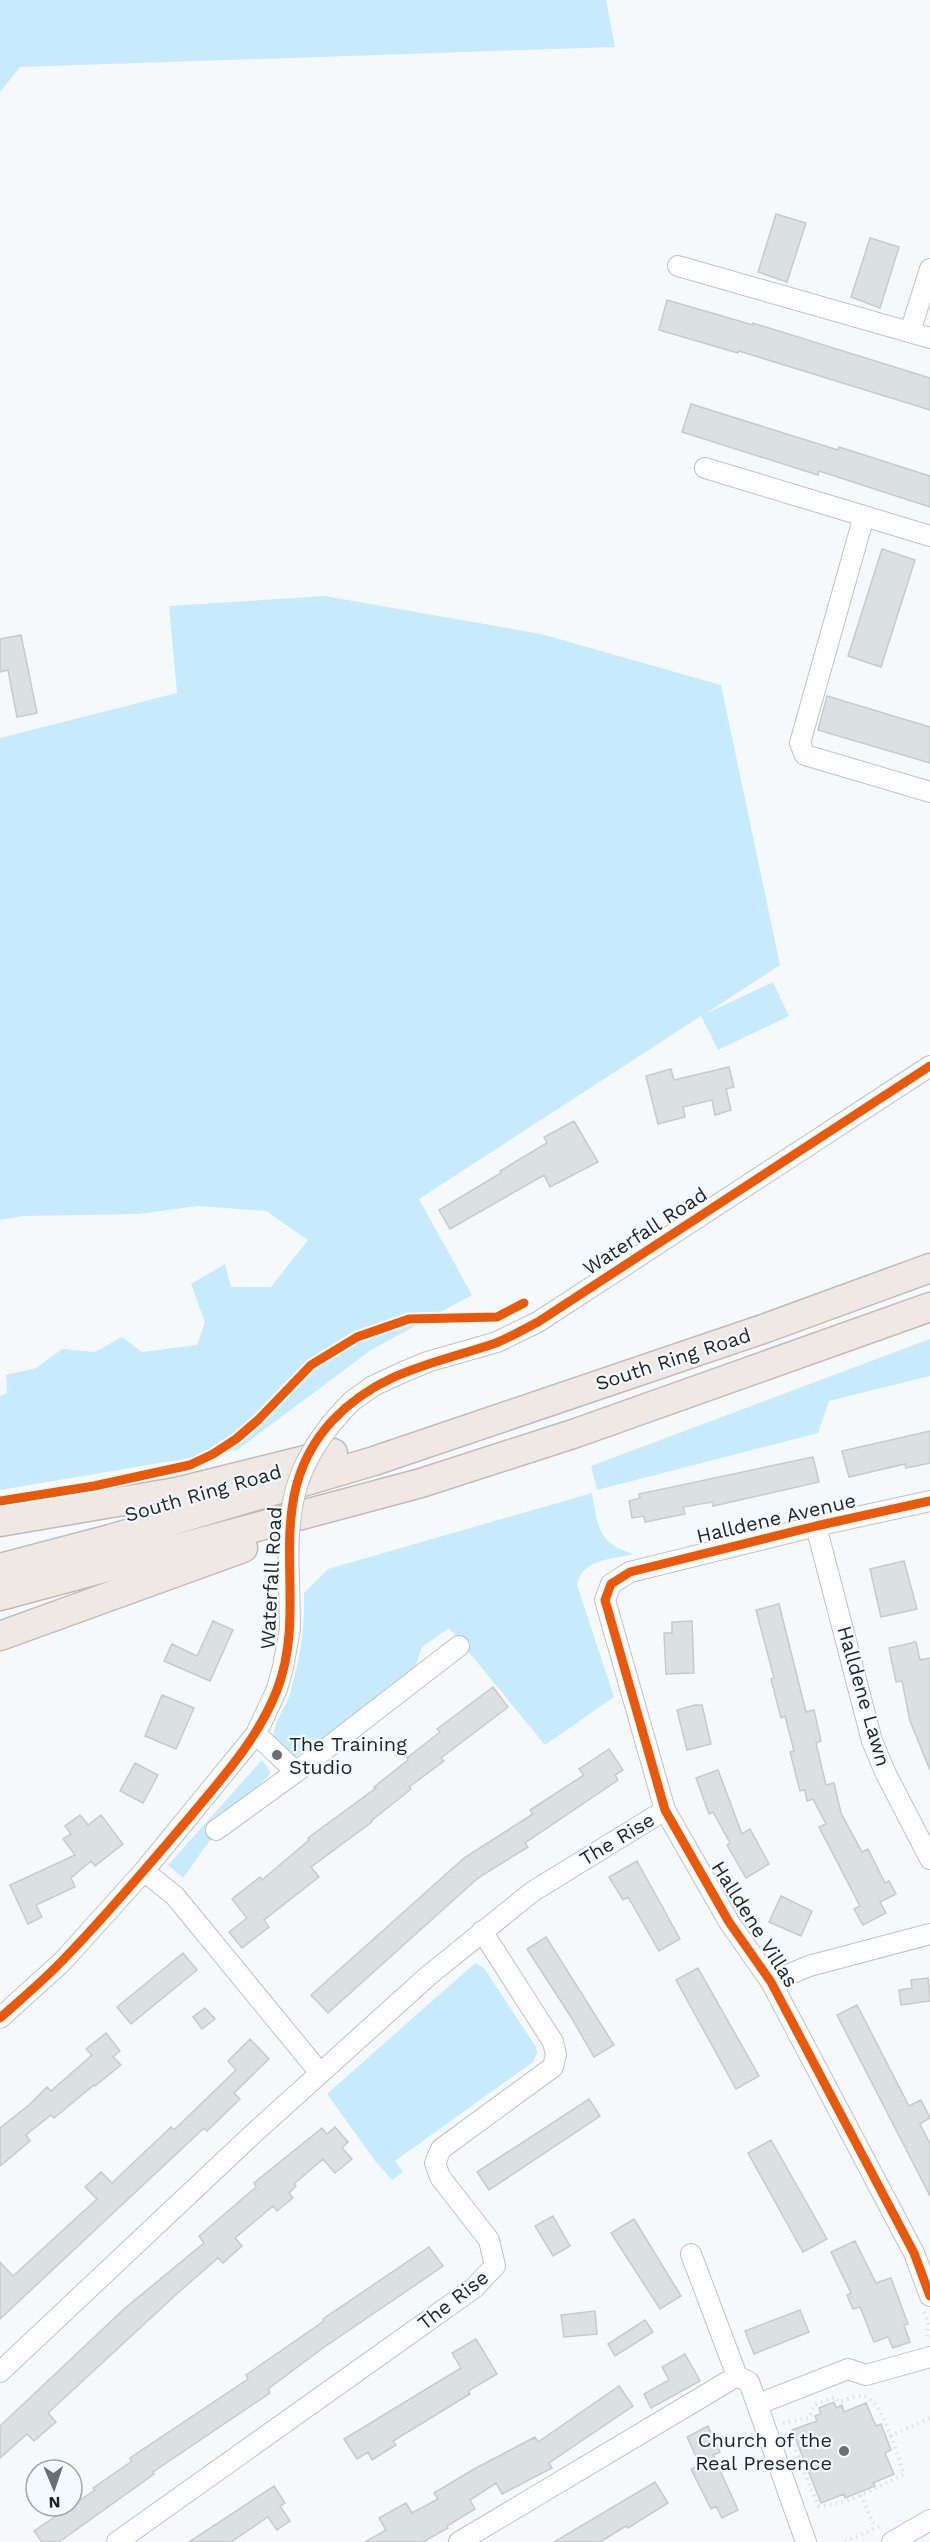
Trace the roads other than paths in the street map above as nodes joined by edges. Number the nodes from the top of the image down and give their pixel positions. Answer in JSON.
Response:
{"nodes":[{"id":1,"x":678,"y":266,"type":"dead end"},
{"id":2,"x":930,"y":269,"type":"edge"},
{"id":3,"x":910,"y":332,"type":"junction"},
{"id":4,"x":930,"y":338,"type":"edge"},
{"id":5,"x":705,"y":468,"type":"dead end"},
{"id":6,"x":864,"y":516,"type":"junction"},
{"id":7,"x":930,"y":536,"type":"edge"},
{"id":8,"x":930,"y":792,"type":"edge"},
{"id":9,"x":930,"y":1066,"type":"edge"},
{"id":10,"x":930,"y":1268,"type":"edge"},
{"id":11,"x":930,"y":1307,"type":"edge"},
{"id":12,"x":585,"y":1388,"type":"junction"},
{"id":13,"x":421,"y":1483,"type":"junction"},
{"id":14,"x":930,"y":1501,"type":"edge"},
{"id":15,"x":0,"y":1522,"type":"edge"},
{"id":16,"x":816,"y":1526,"type":"junction"},
{"id":17,"x":0,"y":1568,"type":"edge"},
{"id":18,"x":630,"y":1572,"type":"joint"},
{"id":19,"x":0,"y":1596,"type":"edge"},
{"id":20,"x":0,"y":1636,"type":"edge"},
{"id":21,"x":459,"y":1646,"type":"dead end"},
{"id":22,"x":256,"y":1734,"type":"junction"},
{"id":23,"x":296,"y":1772,"type":"junction"},
{"id":24,"x":665,"y":1810,"type":"junction"},
{"id":25,"x":216,"y":1830,"type":"dead end"},
{"id":26,"x":930,"y":1859,"type":"edge"},
{"id":27,"x":144,"y":1871,"type":"junction"},
{"id":28,"x":482,"y":1931,"type":"junction"},
{"id":29,"x":930,"y":1934,"type":"edge"},
{"id":30,"x":771,"y":1982,"type":"junction"},
{"id":31,"x":0,"y":2018,"type":"edge"},
{"id":32,"x":320,"y":2073,"type":"junction"},
{"id":33,"x":691,"y":2254,"type":"dead end"},
{"id":34,"x":929,"y":2291,"type":"edge"},
{"id":35,"x":930,"y":2358,"type":"edge"},
{"id":36,"x":0,"y":2372,"type":"edge"},
{"id":37,"x":737,"y":2376,"type":"junction"},
{"id":38,"x":763,"y":2402,"type":"junction"},
{"id":39,"x":930,"y":2520,"type":"edge"},
{"id":40,"x":117,"y":2542,"type":"edge"},
{"id":41,"x":459,"y":2542,"type":"edge"},
{"id":42,"x":806,"y":2542,"type":"edge"},
{"id":43,"x":892,"y":2542,"type":"edge"}],
"edges":[{"from":1,"to":3,"type":"street"},
{"from":2,"to":3,"type":"street"},
{"from":3,"to":4,"type":"street"},
{"from":5,"to":6,"type":"street"},
{"from":6,"to":7,"type":"street"},
{"from":6,"to":8,"type":"street"},
{"from":9,"to":22,"type":"street","name":"Waterfall Road","bridge":true},
{"from":10,"to":12,"type":"highway","name":"South Ring Road"},
{"from":11,"to":13,"type":"highway","name":"South Ring Road"},
{"from":12,"to":15,"type":"highway"},
{"from":12,"to":17,"type":"highway","name":"South Ring Road"},
{"from":13,"to":19,"type":"highway","name":"South Ring Road"},
{"from":13,"to":20,"type":"highway"},
{"from":14,"to":16,"type":"street","name":"Halldene Avenue"},
{"from":16,"to":18,"type":"street","name":"Halldene Avenue"},
{"from":16,"to":26,"type":"street","name":"Halldene Lawn"},
{"from":18,"to":24,"type":"street","name":"Halldene Villas"},
{"from":21,"to":23,"type":"street"},
{"from":22,"to":23,"type":"street"},
{"from":22,"to":27,"type":"street","name":"Waterfall Road"},
{"from":23,"to":25,"type":"street"},
{"from":24,"to":28,"type":"street","name":"The Rise"},
{"from":24,"to":30,"type":"street","name":"Halldene Villas"},
{"from":27,"to":31,"type":"street","name":"Waterfall Road"},
{"from":27,"to":32,"type":"street"},
{"from":28,"to":32,"type":"street","name":"The Rise"},
{"from":28,"to":40,"type":"street","name":"The Rise"},
{"from":29,"to":30,"type":"street"},
{"from":30,"to":34,"type":"street","name":"Halldene Villas"},
{"from":32,"to":36,"type":"street","name":"The Rise"},
{"from":33,"to":37,"type":"street"},
{"from":35,"to":38,"type":"street"},
{"from":37,"to":38,"type":"street"},
{"from":37,"to":41,"type":"street"},
{"from":38,"to":42,"type":"street"},
{"from":39,"to":43,"type":"street"}]}
